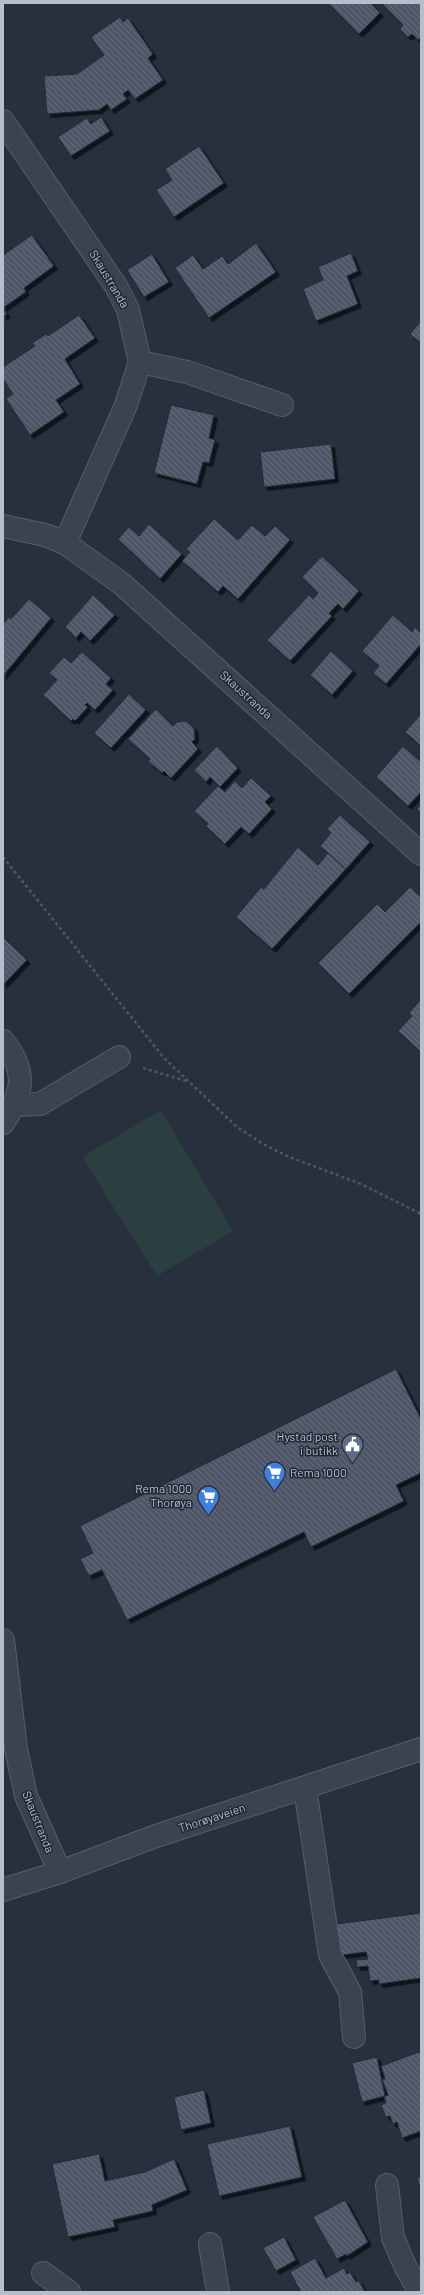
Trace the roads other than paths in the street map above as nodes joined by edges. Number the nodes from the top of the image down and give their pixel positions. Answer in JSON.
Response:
{"nodes":[{"id":1,"x":3,"y":122,"type":"edge"},
{"id":2,"x":140,"y":362,"type":"junction"},
{"id":3,"x":282,"y":405,"type":"dead end"},
{"id":4,"x":3,"y":526,"type":"edge"},
{"id":5,"x":65,"y":543,"type":"junction"},
{"id":6,"x":421,"y":854,"type":"edge"},
{"id":7,"x":3,"y":1042,"type":"edge"},
{"id":8,"x":119,"y":1057,"type":"road end"},
{"id":9,"x":15,"y":1105,"type":"junction"},
{"id":10,"x":3,"y":1123,"type":"edge"},
{"id":11,"x":3,"y":1640,"type":"edge"},
{"id":12,"x":5,"y":1674,"type":"edge"},
{"id":13,"x":421,"y":1750,"type":"edge"},
{"id":14,"x":305,"y":1788,"type":"junction"},
{"id":15,"x":60,"y":1872,"type":"junction"},
{"id":16,"x":3,"y":1890,"type":"edge"},
{"id":17,"x":354,"y":2037,"type":"dead end"},
{"id":18,"x":387,"y":2185,"type":"dead end"},
{"id":19,"x":210,"y":2244,"type":"dead end"},
{"id":20,"x":43,"y":2273,"type":"dead end"},
{"id":21,"x":69,"y":2292,"type":"edge"},
{"id":22,"x":218,"y":2292,"type":"edge"},
{"id":23,"x":420,"y":2292,"type":"edge"}],
"edges":[{"from":1,"to":2,"type":"street","name":"Skaustranda"},
{"from":2,"to":3,"type":"street"},
{"from":2,"to":5,"type":"street"},
{"from":4,"to":5,"type":"street","name":"Skaustranda"},
{"from":5,"to":6,"type":"street","name":"Skaustranda"},
{"from":7,"to":9,"type":"street"},
{"from":8,"to":9,"type":"street"},
{"from":9,"to":10,"type":"street"},
{"from":11,"to":12,"type":"street","name":"Skaustranda"},
{"from":12,"to":15,"type":"street","name":"Skaustranda"},
{"from":13,"to":14,"type":"street","name":"Thorøyaveien"},
{"from":14,"to":15,"type":"street","name":"Thorøyaveien"},
{"from":14,"to":17,"type":"street"},
{"from":15,"to":16,"type":"street","name":"Thorøyaveien"},
{"from":18,"to":23,"type":"street"},
{"from":19,"to":22,"type":"street"},
{"from":20,"to":21,"type":"street"}]}
